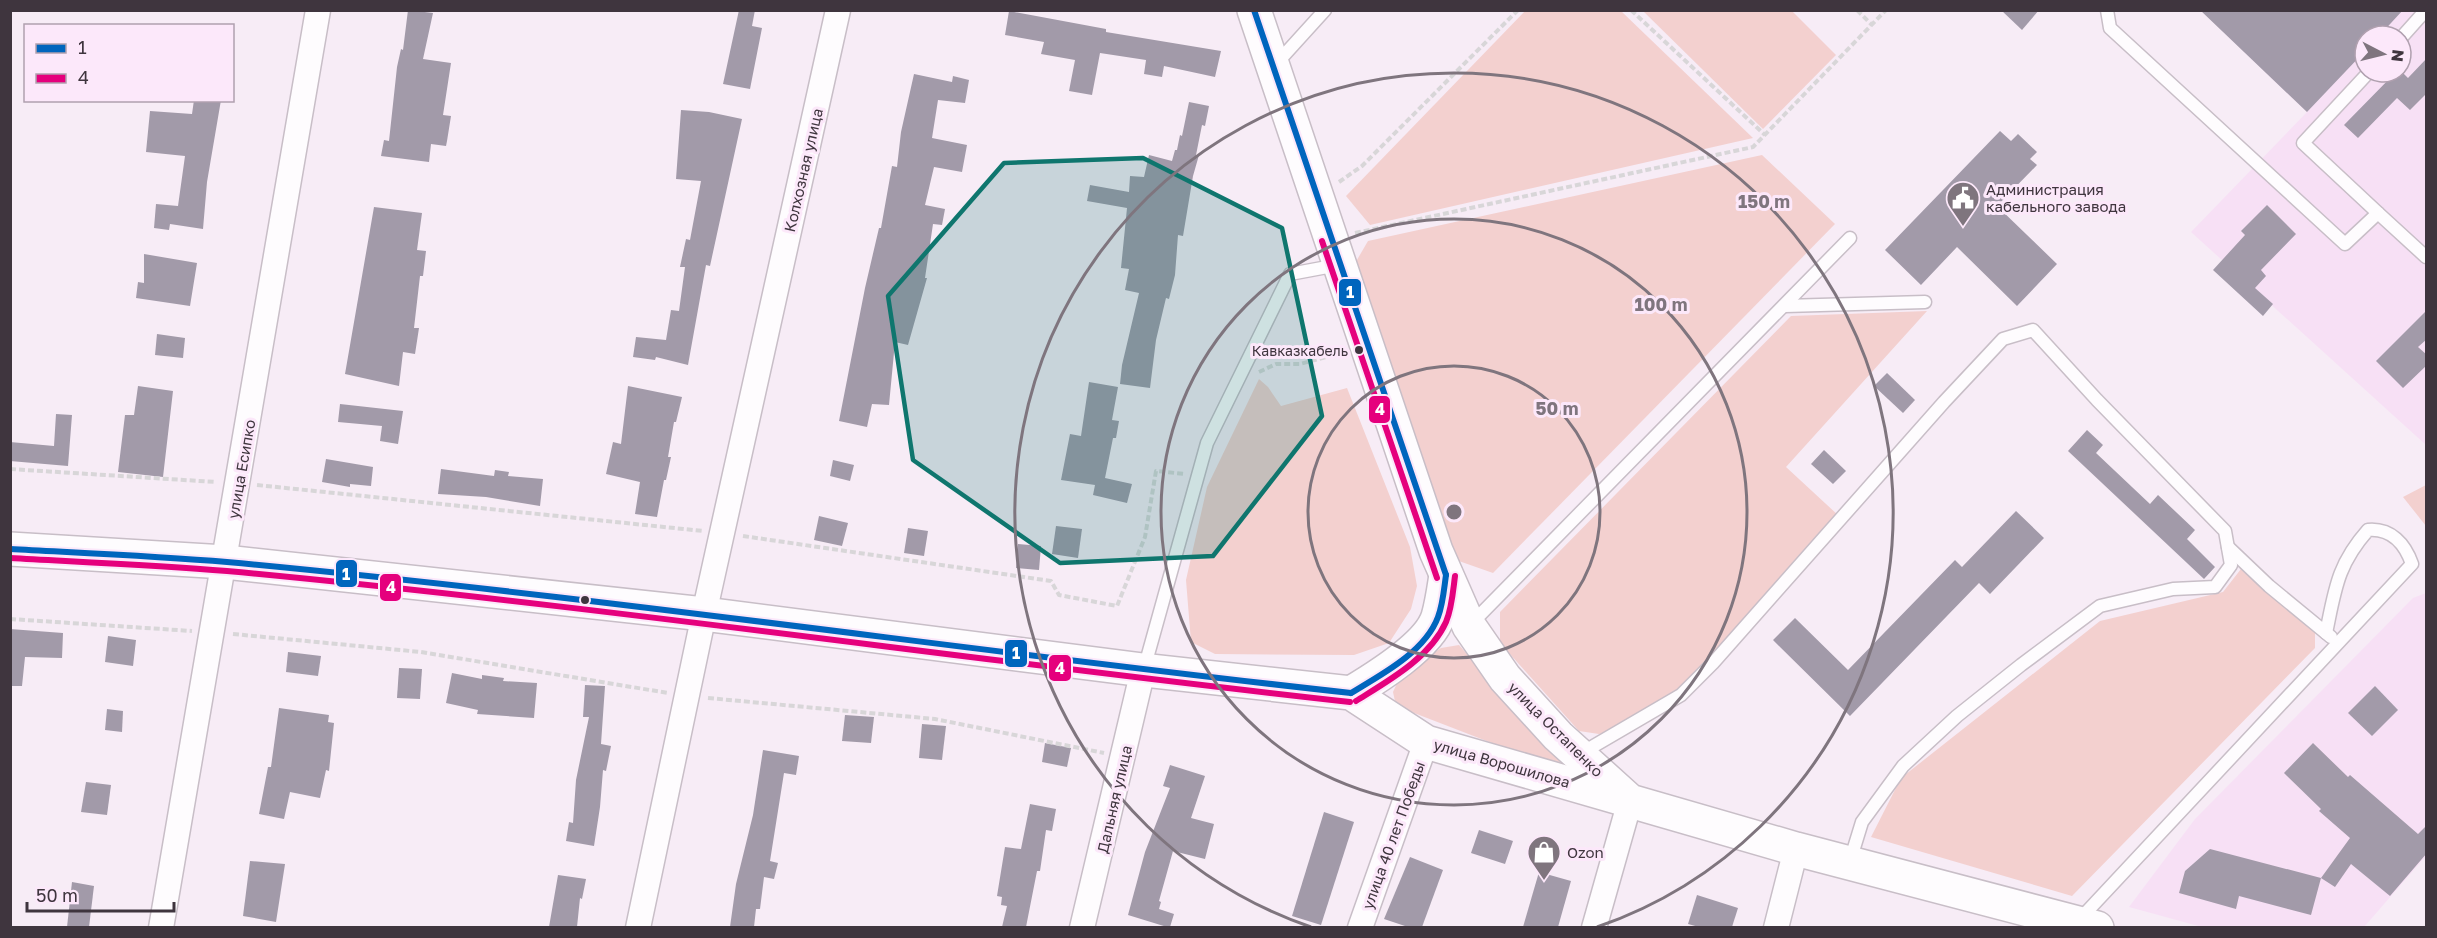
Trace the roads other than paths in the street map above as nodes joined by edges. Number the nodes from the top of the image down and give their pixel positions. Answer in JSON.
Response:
{"nodes":[{"id":1,"x":318,"y":10,"type":"edge"},
{"id":2,"x":838,"y":10,"type":"edge"},
{"id":3,"x":1254,"y":10,"type":"edge"},
{"id":4,"x":1325,"y":10,"type":"edge"},
{"id":5,"x":2107,"y":10,"type":"edge"},
{"id":6,"x":2426,"y":10,"type":"edge"},
{"id":7,"x":2413,"y":25,"type":"edge"},
{"id":8,"x":1273,"y":67,"type":"junction"},
{"id":9,"x":2358,"y":84,"type":"edge"},
{"id":10,"x":2378,"y":213,"type":"junction"},
{"id":11,"x":1850,"y":238,"type":"dead end"},
{"id":12,"x":1335,"y":251,"type":"junction"},
{"id":13,"x":2427,"y":257,"type":"edge"},
{"id":14,"x":1925,"y":302,"type":"dead end"},
{"id":15,"x":1785,"y":306,"type":"junction"},
{"id":16,"x":2228,"y":547,"type":"junction"},
{"id":17,"x":10,"y":549,"type":"edge"},
{"id":18,"x":225,"y":562,"type":"junction"},
{"id":19,"x":1446,"y":575,"type":"junction"},
{"id":20,"x":704,"y":614,"type":"junction"},
{"id":21,"x":1469,"y":626,"type":"junction"},
{"id":22,"x":2326,"y":633,"type":"junction"},
{"id":23,"x":2338,"y":643,"type":"junction"},
{"id":24,"x":1143,"y":670,"type":"junction"},
{"id":25,"x":1351,"y":693,"type":"junction"},
{"id":26,"x":1426,"y":742,"type":"junction"},
{"id":27,"x":1579,"y":754,"type":"junction"},
{"id":28,"x":1630,"y":801,"type":"junction"},
{"id":29,"x":1796,"y":849,"type":"junction"},
{"id":30,"x":1850,"y":863,"type":"junction"},
{"id":31,"x":2087,"y":925,"type":"edge"},
{"id":32,"x":161,"y":927,"type":"edge"},
{"id":33,"x":638,"y":927,"type":"edge"},
{"id":34,"x":1082,"y":927,"type":"edge"},
{"id":35,"x":1360,"y":927,"type":"edge"},
{"id":36,"x":1594,"y":927,"type":"edge"},
{"id":37,"x":1776,"y":927,"type":"edge"}],
"edges":[{"from":1,"to":18,"type":"street","name":"улица Есипко"},
{"from":2,"to":20,"type":"street","name":"Колхозная улица"},
{"from":3,"to":8,"type":"main road","name":"улица Остапенко"},
{"from":4,"to":8,"type":"lane"},
{"from":5,"to":10,"type":"lane"},
{"from":6,"to":7,"type":"lane"},
{"from":8,"to":12,"type":"main road","name":"улица Остапенко"},
{"from":9,"to":10,"type":"lane"},
{"from":10,"to":13,"type":"lane"},
{"from":11,"to":15,"type":"lane"},
{"from":12,"to":19,"type":"main road","name":"улица Остапенко"},
{"from":12,"to":24,"type":"lane"},
{"from":14,"to":15,"type":"lane"},
{"from":15,"to":21,"type":"lane"},
{"from":16,"to":22,"type":"lane"},
{"from":16,"to":27,"type":"lane"},
{"from":16,"to":30,"type":"lane"},
{"from":17,"to":18,"type":"main road","name":"улица Ворошилова"},
{"from":18,"to":20,"type":"main road","name":"улица Ворошилова"},
{"from":18,"to":32,"type":"street","name":"улица Есипко"},
{"from":19,"to":21,"type":"main road","name":"улица Остапенко"},
{"from":19,"to":25,"type":"main road"},
{"from":20,"to":24,"type":"main road","name":"улица Ворошилова"},
{"from":20,"to":33,"type":"street","name":"Колхозная улица"},
{"from":21,"to":27,"type":"main road","name":"улица Остапенко"},
{"from":22,"to":23,"type":"lane"},
{"from":22,"to":23,"type":"lane"},
{"from":23,"to":31,"type":"lane"},
{"from":24,"to":25,"type":"main road","name":"улица Ворошилова"},
{"from":24,"to":34,"type":"street","name":"Дальняя улица"},
{"from":25,"to":26,"type":"main road","name":"улица Ворошилова"},
{"from":26,"to":28,"type":"main road","name":"улица Ворошилова"},
{"from":26,"to":35,"type":"street","name":"улица 40 лет Победы"},
{"from":27,"to":28,"type":"main road","name":"улица Остапенко"},
{"from":28,"to":29,"type":"main road","name":"улица Ворошилова"},
{"from":28,"to":36,"type":"street"},
{"from":29,"to":30,"type":"main road","name":"улица Ворошилова"},
{"from":29,"to":37,"type":"street"},
{"from":30,"to":31,"type":"main road","name":"улица Ворошилова"}]}
